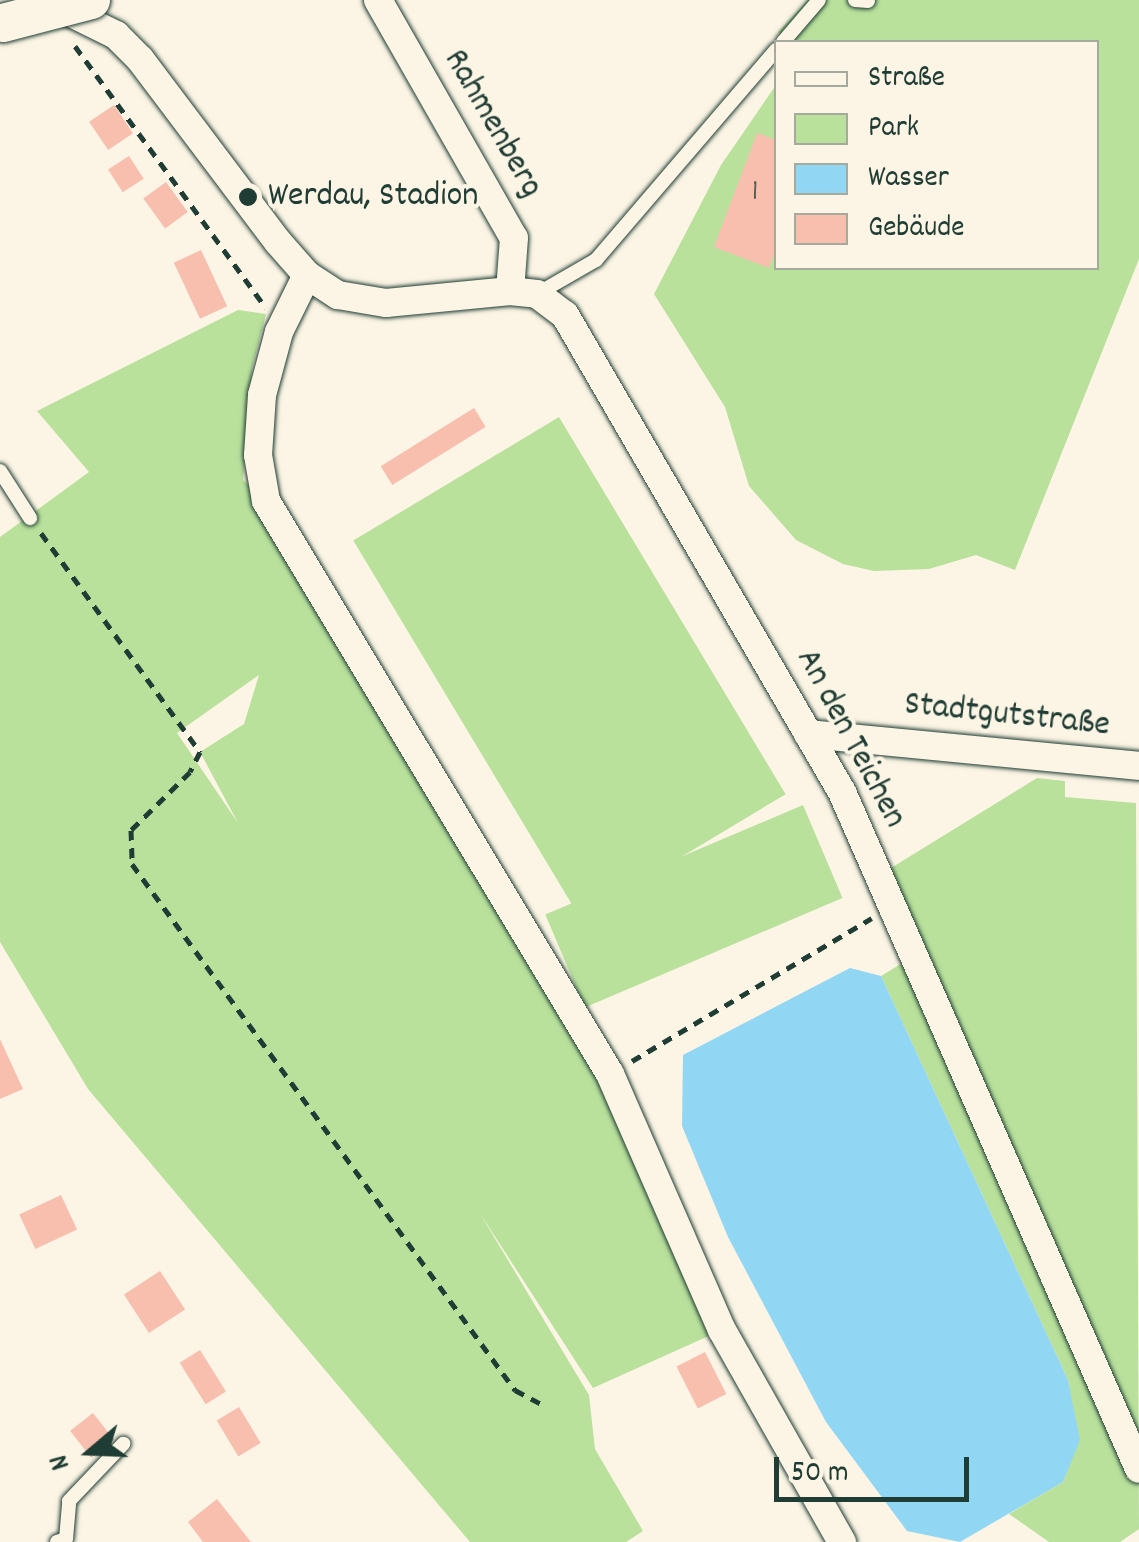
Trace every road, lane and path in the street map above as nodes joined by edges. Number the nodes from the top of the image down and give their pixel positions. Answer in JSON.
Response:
{"nodes":[{"id":1,"x":378,"y":0,"type":"edge"},
{"id":2,"x":820,"y":0,"type":"edge"},
{"id":3,"x":855,"y":0,"type":"edge"},
{"id":4,"x":868,"y":1,"type":"edge"},
{"id":5,"x":78,"y":5,"type":"edge"},
{"id":6,"x":6,"y":12,"type":"edge"},
{"id":7,"x":785,"y":40,"type":"edge"},
{"id":8,"x":774,"y":52,"type":"edge"},
{"id":9,"x":307,"y":275,"type":"junction"},
{"id":10,"x":524,"y":292,"type":"junction"},
{"id":11,"x":285,"y":320,"type":"junction"},
{"id":12,"x":0,"y":471,"type":"edge"},
{"id":13,"x":30,"y":518,"type":"joint"},
{"id":14,"x":808,"y":734,"type":"junction"},
{"id":15,"x":1139,"y":766,"type":"edge"},
{"id":16,"x":892,"y":906,"type":"junction"},
{"id":17,"x":610,"y":1074,"type":"junction"},
{"id":18,"x":541,"y":1404,"type":"dead end"},
{"id":19,"x":123,"y":1444,"type":"dead end"},
{"id":20,"x":1139,"y":1468,"type":"edge"},
{"id":21,"x":65,"y":1541,"type":"edge"},
{"id":22,"x":842,"y":1542,"type":"edge"}],
"edges":[{"from":1,"to":10,"type":"street","name":"Rahmenberg"},
{"from":2,"to":7,"type":"lane"},
{"from":3,"to":4,"type":"lane"},
{"from":5,"to":6,"type":"main road","bridge":true},
{"from":5,"to":9,"type":"street"},
{"from":5,"to":11,"type":"path"},
{"from":8,"to":10,"type":"lane"},
{"from":9,"to":10,"type":"street"},
{"from":9,"to":11,"type":"street"},
{"from":10,"to":14,"type":"street","name":"An den Teichen"},
{"from":11,"to":17,"type":"street"},
{"from":12,"to":13,"type":"lane"},
{"from":13,"to":18,"type":"path"},
{"from":14,"to":15,"type":"street","name":"Stadtgutstraße"},
{"from":14,"to":16,"type":"street","name":"An den Teichen"},
{"from":16,"to":17,"type":"path"},
{"from":16,"to":20,"type":"street","name":"An den Teichen"},
{"from":17,"to":22,"type":"street"},
{"from":19,"to":21,"type":"lane"}]}
